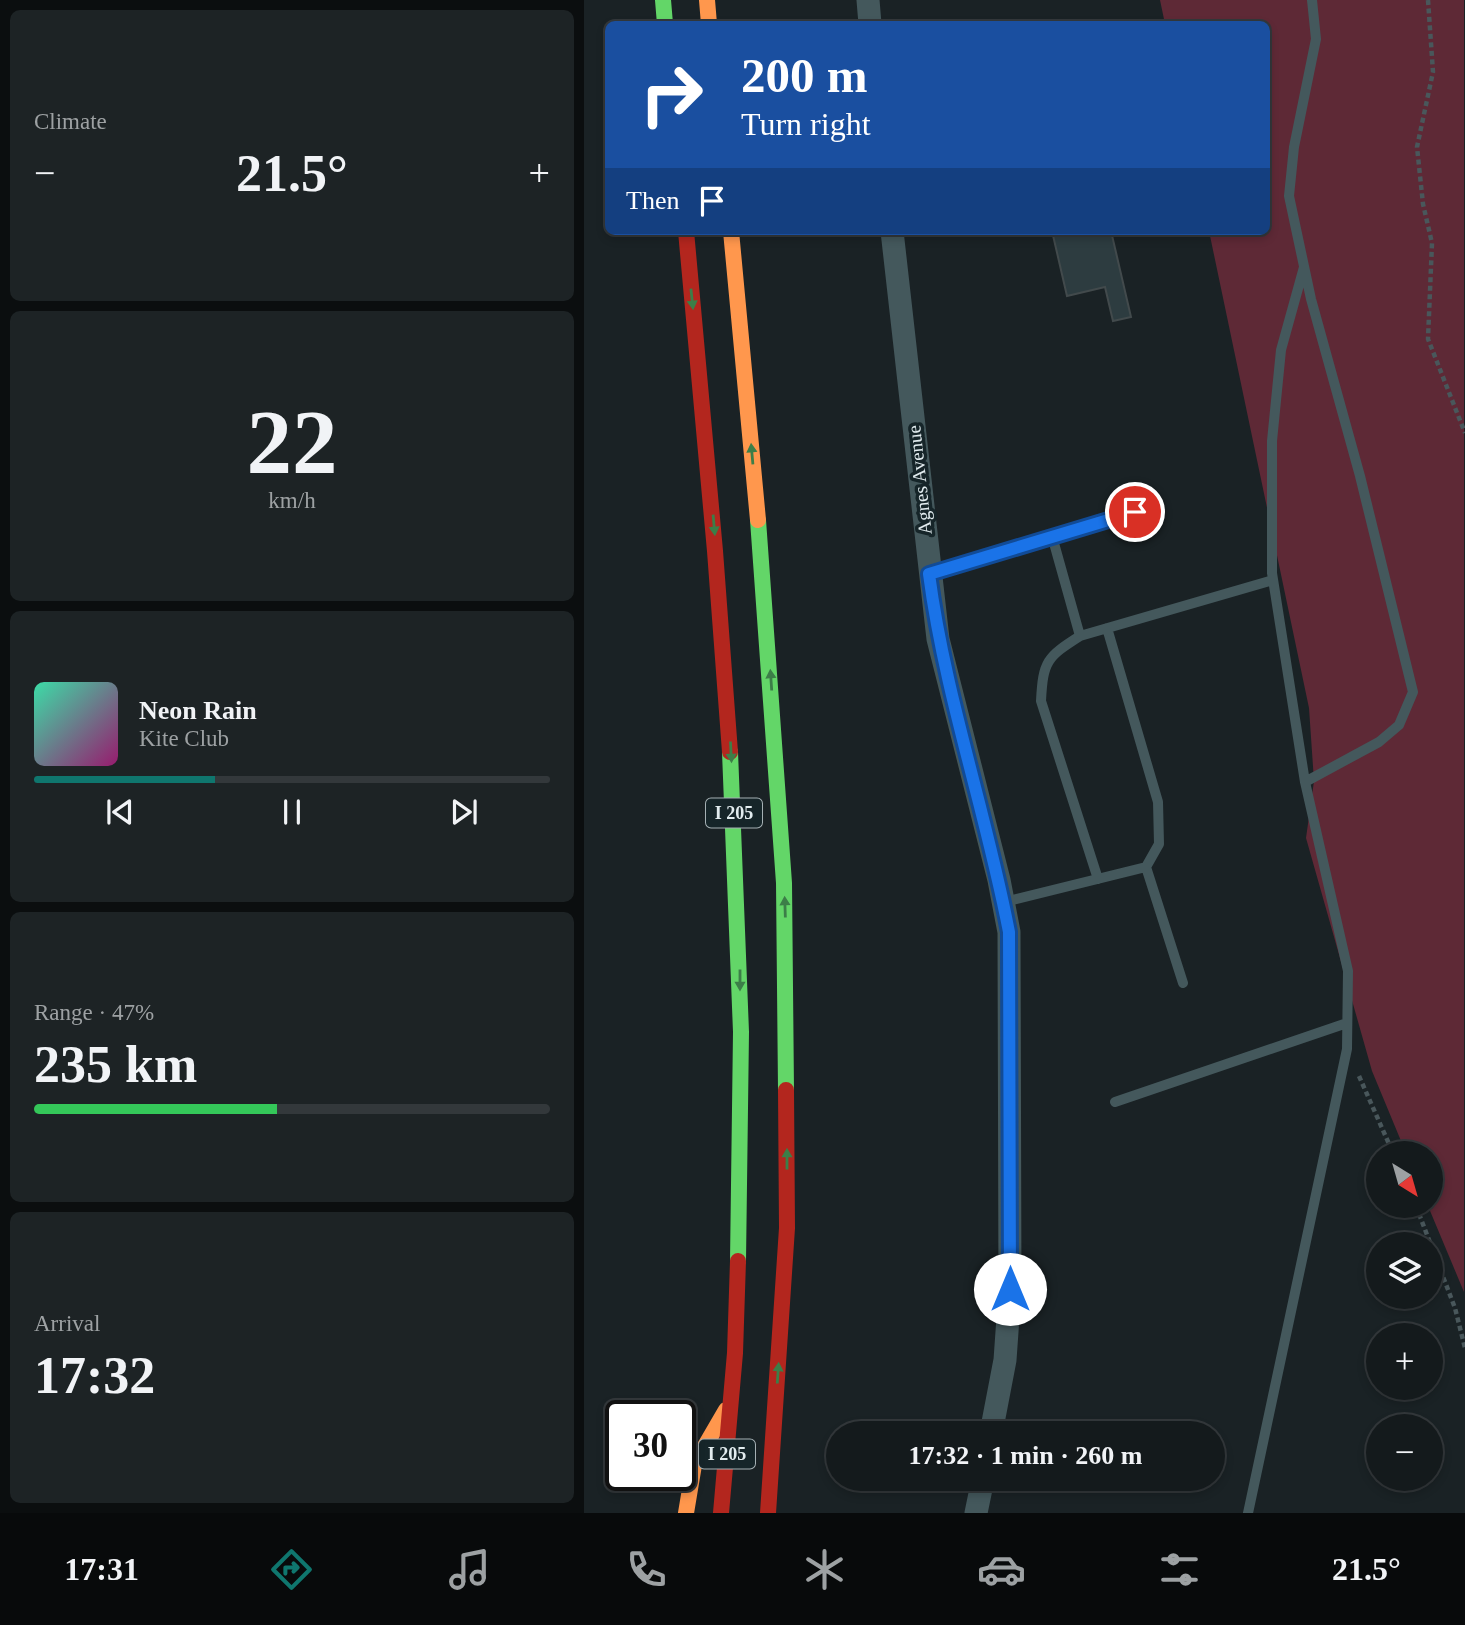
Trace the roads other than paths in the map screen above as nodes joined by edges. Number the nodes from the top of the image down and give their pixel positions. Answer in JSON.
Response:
{"nodes":[{"id":1,"x":663,"y":0,"type":"edge"},
{"id":2,"x":707,"y":0,"type":"edge"},
{"id":3,"x":868,"y":0,"type":"edge"},
{"id":4,"x":1312,"y":0,"type":"edge"},
{"id":5,"x":665,"y":21,"type":"edge"},
{"id":6,"x":709,"y":21,"type":"edge"},
{"id":7,"x":870,"y":21,"type":"edge"},
{"id":8,"x":686,"y":235,"type":"edge"},
{"id":9,"x":731,"y":235,"type":"edge"},
{"id":10,"x":892,"y":235,"type":"edge"},
{"id":11,"x":1304,"y":267,"type":"junction"},
{"id":12,"x":1135,"y":512,"type":"dead end"},
{"id":13,"x":1052,"y":536,"type":"junction"},
{"id":14,"x":929,"y":574,"type":"junction"},
{"id":15,"x":1273,"y":580,"type":"junction"},
{"id":16,"x":1107,"y":628,"type":"junction"},
{"id":17,"x":1080,"y":636,"type":"junction"},
{"id":18,"x":1304,"y":782,"type":"junction"},
{"id":19,"x":1146,"y":867,"type":"junction"},
{"id":20,"x":1098,"y":879,"type":"junction"},
{"id":21,"x":1004,"y":902,"type":"junction"},
{"id":22,"x":1183,"y":983,"type":"dead end"},
{"id":23,"x":1347,"y":1023,"type":"junction"},
{"id":24,"x":1115,"y":1101,"type":"dead end"},
{"id":25,"x":734,"y":1396,"type":"junction"},
{"id":26,"x":993,"y":1421,"type":"edge"},
{"id":27,"x":774,"y":1441,"type":"junction"},
{"id":28,"x":980,"y":1491,"type":"edge"},
{"id":29,"x":686,"y":1513,"type":"edge"},
{"id":30,"x":721,"y":1513,"type":"edge"},
{"id":31,"x":768,"y":1513,"type":"edge"},
{"id":32,"x":775,"y":1513,"type":"edge"},
{"id":33,"x":976,"y":1513,"type":"edge"},
{"id":34,"x":1248,"y":1513,"type":"edge"}],
"edges":[{"from":1,"to":5,"type":"highway"},
{"from":2,"to":6,"type":"highway"},
{"from":3,"to":7,"type":"street"},
{"from":4,"to":11,"type":"lane"},
{"from":8,"to":25,"type":"highway","number":"I 205","one_way":true},
{"from":27,"to":9,"type":"highway","number":"I 205","one_way":true},
{"from":10,"to":14,"type":"street","name":"Agnes Avenue"},
{"from":11,"to":15,"type":"lane"},
{"from":11,"to":18,"type":"lane"},
{"from":12,"to":13,"type":"lane"},
{"from":13,"to":14,"type":"lane"},
{"from":13,"to":17,"type":"lane"},
{"from":14,"to":21,"type":"street","name":"Agnes Avenue"},
{"from":15,"to":16,"type":"lane"},
{"from":15,"to":18,"type":"lane"},
{"from":16,"to":17,"type":"lane"},
{"from":16,"to":19,"type":"lane"},
{"from":17,"to":20,"type":"lane"},
{"from":18,"to":23,"type":"lane"},
{"from":19,"to":20,"type":"lane"},
{"from":19,"to":22,"type":"lane"},
{"from":20,"to":21,"type":"lane"},
{"from":21,"to":26,"type":"street","name":"Agnes Avenue"},
{"from":23,"to":24,"type":"lane"},
{"from":23,"to":34,"type":"lane"},
{"from":25,"to":29,"type":"highway"},
{"from":25,"to":30,"type":"highway","number":"I 205"},
{"from":27,"to":31,"type":"highway","number":"I 205"},
{"from":27,"to":32,"type":"highway"},
{"from":28,"to":33,"type":"street"}]}
